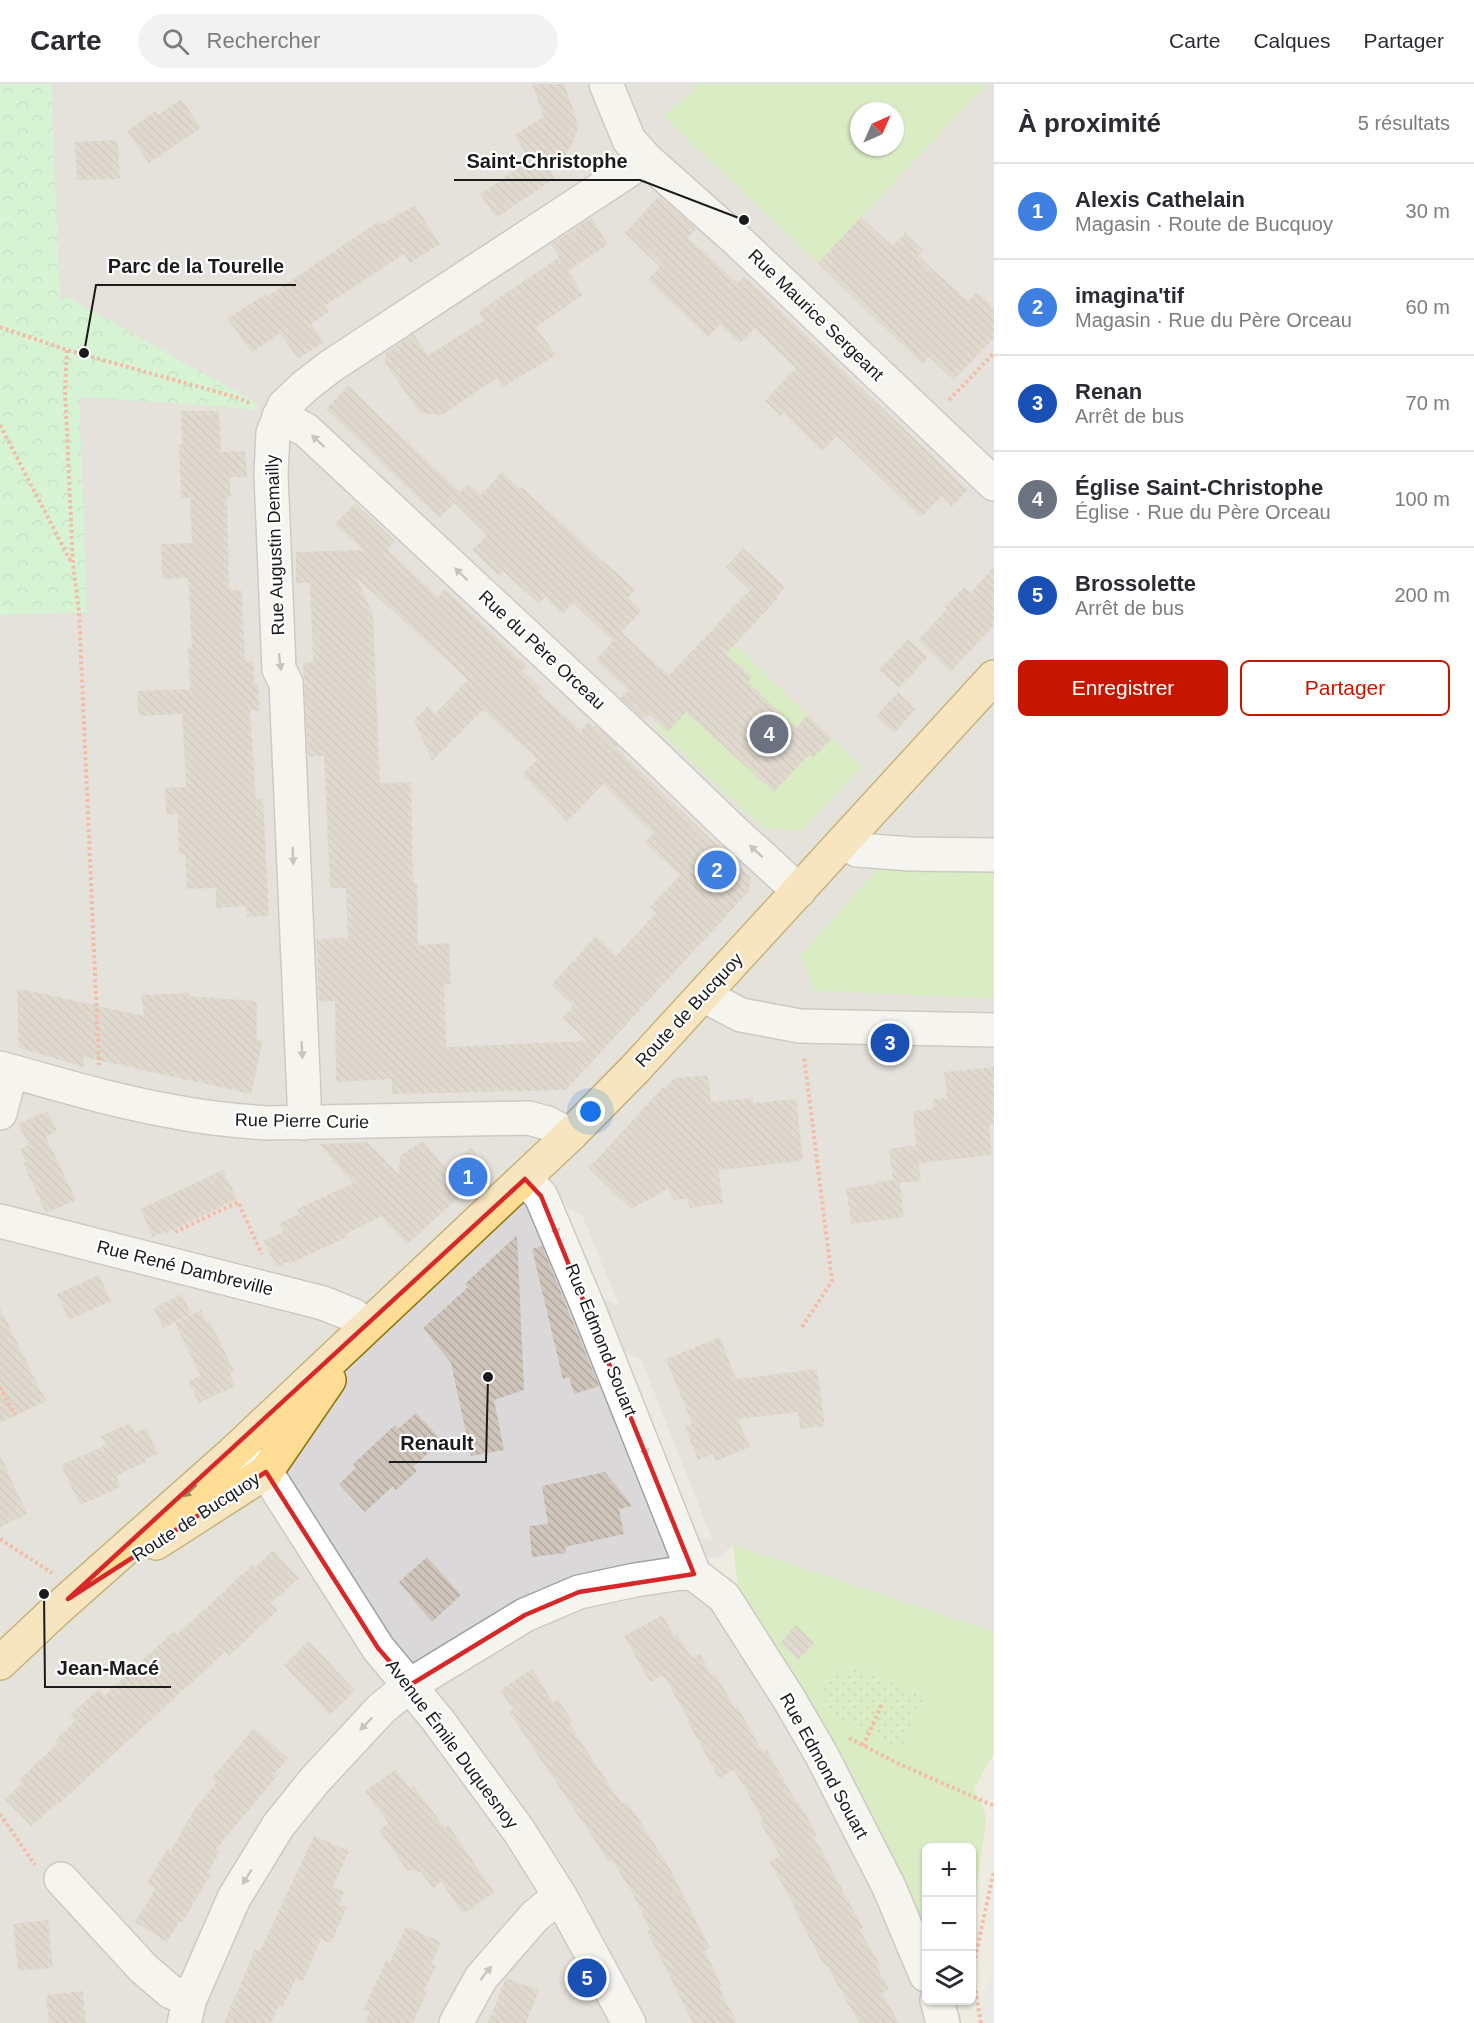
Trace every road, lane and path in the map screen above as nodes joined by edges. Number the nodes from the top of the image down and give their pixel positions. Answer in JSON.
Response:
{"nodes":[{"id":1,"x":606,"y":84,"type":"edge"},
{"id":2,"x":645,"y":159,"type":"junction"},
{"id":3,"x":0,"y":327,"type":"edge"},
{"id":4,"x":67,"y":350,"type":"junction"},
{"id":5,"x":994,"y":353,"type":"edge"},
{"id":6,"x":951,"y":397,"type":"dead end"},
{"id":7,"x":279,"y":416,"type":"junction"},
{"id":8,"x":0,"y":425,"type":"edge"},
{"id":9,"x":994,"y":484,"type":"edge"},
{"id":10,"x":73,"y":565,"type":"junction"},
{"id":11,"x":994,"y":677,"type":"edge"},
{"id":12,"x":844,"y":841,"type":"junction"},
{"id":13,"x":994,"y":855,"type":"edge"},
{"id":14,"x":799,"y":891,"type":"junction"},
{"id":15,"x":703,"y":995,"type":"junction"},
{"id":16,"x":800,"y":1026,"type":"junction"},
{"id":17,"x":994,"y":1030,"type":"edge"},
{"id":18,"x":6,"y":1070,"type":"edge"},
{"id":19,"x":110,"y":1098,"type":"junction"},
{"id":20,"x":0,"y":1113,"type":"edge"},
{"id":21,"x":304,"y":1123,"type":"junction"},
{"id":22,"x":570,"y":1135,"type":"junction"},
{"id":23,"x":525,"y":1179,"type":"junction"},
{"id":24,"x":0,"y":1221,"type":"edge"},
{"id":25,"x":155,"y":1260,"type":"junction"},
{"id":26,"x":271,"y":1290,"type":"junction"},
{"id":27,"x":366,"y":1325,"type":"junction"},
{"id":28,"x":802,"y":1327,"type":"dead end"},
{"id":29,"x":0,"y":1387,"type":"edge"},
{"id":30,"x":292,"y":1396,"type":"junction"},
{"id":31,"x":15,"y":1415,"type":"dead end"},
{"id":32,"x":234,"y":1452,"type":"junction"},
{"id":33,"x":266,"y":1472,"type":"junction"},
{"id":34,"x":694,"y":1574,"type":"junction"},
{"id":35,"x":68,"y":1599,"type":"junction"},
{"id":36,"x":0,"y":1663,"type":"edge"},
{"id":37,"x":410,"y":1685,"type":"junction"},
{"id":38,"x":882,"y":1704,"type":"dead end"},
{"id":39,"x":804,"y":1724,"type":"junction"},
{"id":40,"x":863,"y":1746,"type":"junction"},
{"id":41,"x":994,"y":1806,"type":"edge"},
{"id":42,"x":0,"y":1814,"type":"edge"},
{"id":43,"x":994,"y":1870,"type":"edge"},
{"id":44,"x":61,"y":1879,"type":"joint"},
{"id":45,"x":560,"y":1896,"type":"junction"},
{"id":46,"x":922,"y":1963,"type":"edge"},
{"id":47,"x":938,"y":2005,"type":"edge"},
{"id":48,"x":187,"y":2011,"type":"edge"},
{"id":49,"x":456,"y":2023,"type":"edge"},
{"id":50,"x":628,"y":2023,"type":"edge"},
{"id":51,"x":943,"y":2023,"type":"edge"},
{"id":52,"x":981,"y":2023,"type":"edge"}],
"edges":[{"from":1,"to":2,"type":"street","name":"Rue Maurice Sergeant"},
{"from":2,"to":7,"type":"street","name":"Rue Augustin Demailly"},
{"from":2,"to":9,"type":"street","name":"Rue Maurice Sergeant"},
{"from":3,"to":4,"type":"path"},
{"from":4,"to":7,"type":"path"},
{"from":4,"to":10,"type":"path"},
{"from":5,"to":6,"type":"path"},
{"from":14,"to":7,"type":"street","name":"Rue du Père Orceau","one_way":true},
{"from":7,"to":21,"type":"street","name":"Rue Augustin Demailly","one_way":true},
{"from":8,"to":10,"type":"path"},
{"from":10,"to":19,"type":"path"},
{"from":11,"to":12,"type":"main road","name":"Route de Bucquoy"},
{"from":12,"to":13,"type":"street"},
{"from":12,"to":14,"type":"main road","name":"Route de Bucquoy"},
{"from":14,"to":15,"type":"main road","name":"Route de Bucquoy"},
{"from":15,"to":16,"type":"street"},
{"from":15,"to":22,"type":"main road","name":"Route de Bucquoy"},
{"from":16,"to":17,"type":"street"},
{"from":16,"to":28,"type":"path"},
{"from":18,"to":19,"type":"street","name":"Rue Pierre Curie"},
{"from":18,"to":20,"type":"street"},
{"from":19,"to":21,"type":"street","name":"Rue Pierre Curie"},
{"from":21,"to":22,"type":"street","name":"Rue Pierre Curie"},
{"from":22,"to":23,"type":"main road","name":"Route de Bucquoy"},
{"from":23,"to":27,"type":"main road","name":"Route de Bucquoy"},
{"from":23,"to":34,"type":"street","name":"Rue Edmond Souart","one_way":true},
{"from":24,"to":25,"type":"street","name":"Rue René Dambreville"},
{"from":25,"to":26,"type":"street","name":"Rue René Dambreville"},
{"from":25,"to":26,"type":"path"},
{"from":26,"to":27,"type":"street","name":"Rue René Dambreville"},
{"from":27,"to":30,"type":"main road","name":"Route de Bucquoy"},
{"from":27,"to":33,"type":"main road","name":"Route de Bucquoy"},
{"from":29,"to":31,"type":"path"},
{"from":30,"to":32,"type":"main road","name":"Route de Bucquoy"},
{"from":30,"to":33,"type":"street"},
{"from":32,"to":33,"type":"street"},
{"from":32,"to":35,"type":"main road","name":"Route de Bucquoy","one_way":true},
{"from":33,"to":35,"type":"main road","name":"Route de Bucquoy"},
{"from":33,"to":37,"type":"street","name":"Avenue Émile Duquesnoy"},
{"from":34,"to":37,"type":"street"},
{"from":34,"to":39,"type":"street","name":"Rue Edmond Souart"},
{"from":35,"to":36,"type":"main road","name":"Route de Bucquoy"},
{"from":37,"to":45,"type":"street","name":"Avenue Émile Duquesnoy"},
{"from":37,"to":48,"type":"street","one_way":true},
{"from":38,"to":40,"type":"path"},
{"from":39,"to":40,"type":"path"},
{"from":39,"to":46,"type":"street","name":"Rue Edmond Souart"},
{"from":40,"to":41,"type":"path"},
{"from":42,"to":44,"type":"path"},
{"from":43,"to":52,"type":"path"},
{"from":44,"to":48,"type":"street"},
{"from":49,"to":45,"type":"street","one_way":true},
{"from":45,"to":50,"type":"street","name":"Avenue Émile Duquesnoy"},
{"from":47,"to":51,"type":"street"}]}
